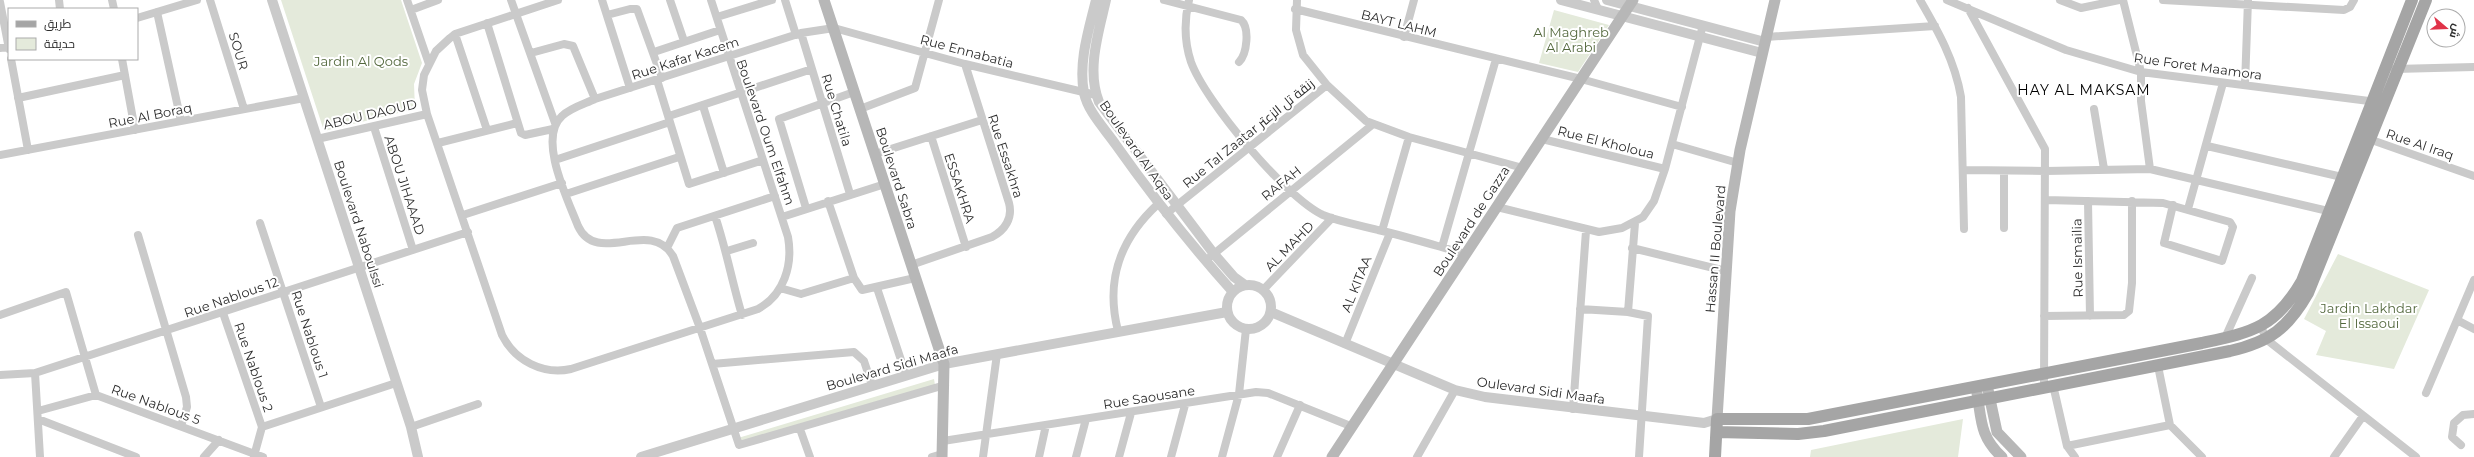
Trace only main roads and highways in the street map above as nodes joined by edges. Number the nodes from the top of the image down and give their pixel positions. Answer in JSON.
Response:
{"nodes":[{"id":1,"x":824,"y":0,"type":"edge"},
{"id":2,"x":1776,"y":0,"type":"edge"},
{"id":3,"x":2412,"y":0,"type":"edge"},
{"id":4,"x":2426,"y":0,"type":"edge"},
{"id":5,"x":1631,"y":3,"type":"edge"},
{"id":6,"x":1982,"y":386,"type":"junction"},
{"id":7,"x":1984,"y":399,"type":"junction"},
{"id":8,"x":1717,"y":418,"type":"junction"},
{"id":9,"x":1717,"y":432,"type":"junction"},
{"id":10,"x":939,"y":456,"type":"edge"},
{"id":11,"x":1332,"y":457,"type":"edge"},
{"id":12,"x":1715,"y":457,"type":"edge"},
{"id":13,"x":2002,"y":457,"type":"edge"},
{"id":14,"x":2021,"y":457,"type":"edge"}],
"edges":[{"from":1,"to":10,"type":"main road","name":"Boulevard Sabra"},
{"from":2,"to":8,"type":"main road","name":"Hassan II Boulevard"},
{"from":3,"to":6,"type":"main road"},
{"from":4,"to":7,"type":"main road"},
{"from":5,"to":11,"type":"main road","name":"Boulevard de Gazza"},
{"from":6,"to":7,"type":"main road"},
{"from":6,"to":8,"type":"main road"},
{"from":7,"to":9,"type":"main road"},
{"from":7,"to":13,"type":"main road"},
{"from":7,"to":14,"type":"main road"},
{"from":8,"to":9,"type":"main road","name":"Hassan II Boulevard"},
{"from":9,"to":12,"type":"main road","name":"Hassan II Boulevard"}]}
